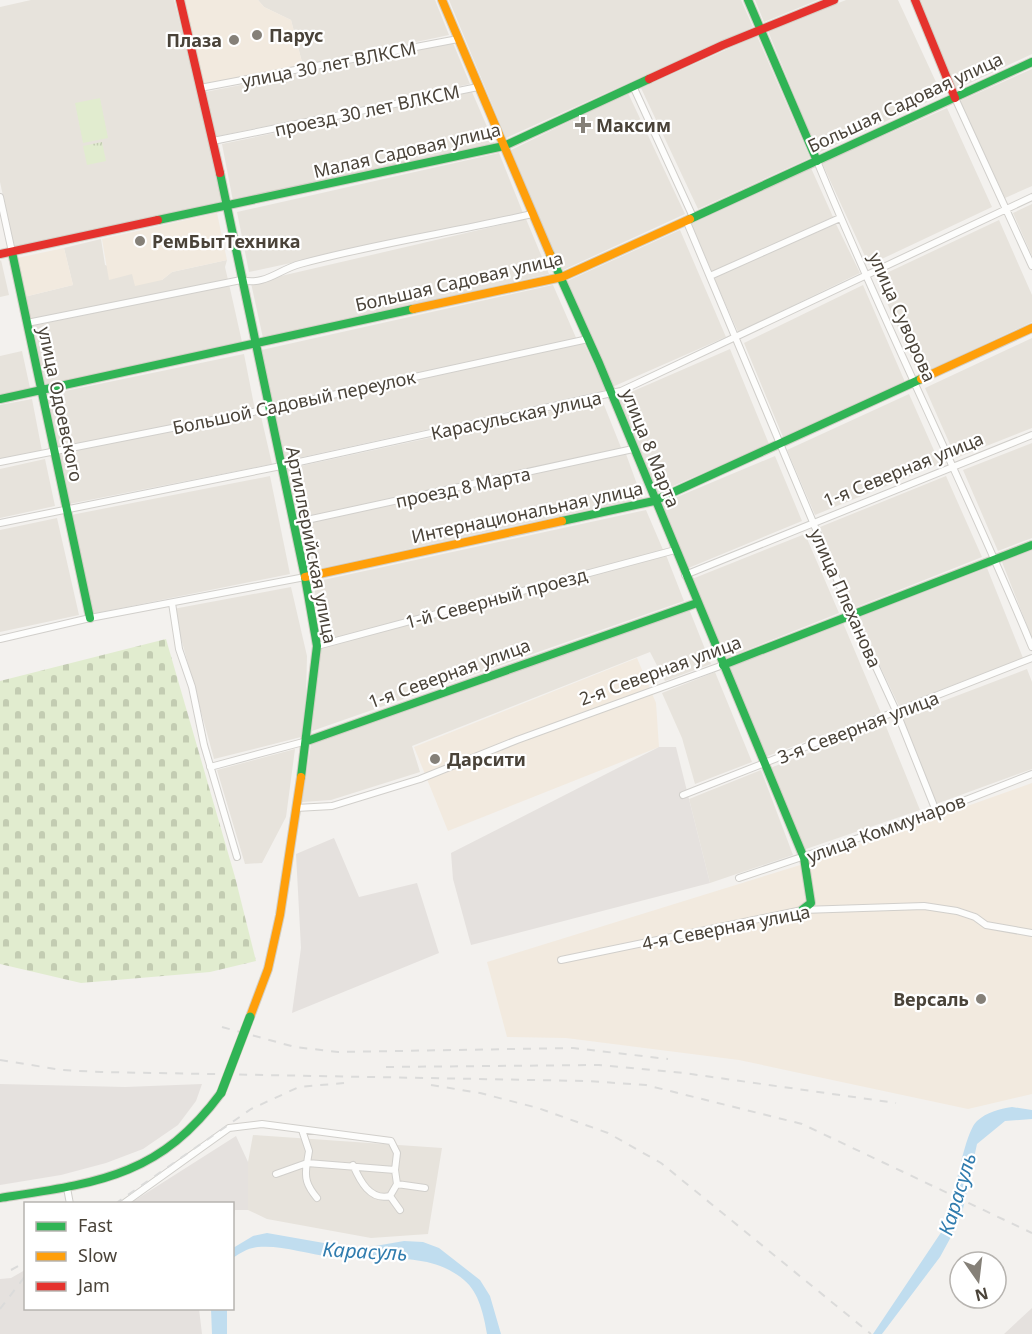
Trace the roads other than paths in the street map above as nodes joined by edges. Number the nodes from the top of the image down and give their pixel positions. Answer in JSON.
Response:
{"nodes":[{"id":1,"x":180,"y":0,"type":"edge"},
{"id":2,"x":442,"y":0,"type":"edge"},
{"id":3,"x":748,"y":0,"type":"edge"},
{"id":4,"x":834,"y":0,"type":"edge"},
{"id":5,"x":915,"y":0,"type":"edge"},
{"id":6,"x":760,"y":29,"type":"junction"},
{"id":7,"x":458,"y":39,"type":"junction"},
{"id":8,"x":1032,"y":62,"type":"edge"},
{"id":9,"x":633,"y":86,"type":"junction"},
{"id":10,"x":478,"y":87,"type":"junction"},
{"id":11,"x":200,"y":88,"type":"junction"},
{"id":12,"x":955,"y":98,"type":"junction"},
{"id":13,"x":213,"y":141,"type":"junction"},
{"id":14,"x":504,"y":146,"type":"junction"},
{"id":15,"x":817,"y":161,"type":"junction"},
{"id":16,"x":0,"y":197,"type":"edge"},
{"id":17,"x":1032,"y":197,"type":"edge"},
{"id":18,"x":227,"y":207,"type":"junction"},
{"id":19,"x":1005,"y":209,"type":"junction"},
{"id":20,"x":532,"y":214,"type":"junction"},
{"id":21,"x":840,"y":218,"type":"junction"},
{"id":22,"x":689,"y":219,"type":"junction"},
{"id":23,"x":12,"y":252,"type":"junction"},
{"id":24,"x":0,"y":254,"type":"edge"},
{"id":25,"x":1032,"y":266,"type":"edge"},
{"id":26,"x":710,"y":276,"type":"junction"},
{"id":27,"x":867,"y":276,"type":"junction"},
{"id":28,"x":562,"y":277,"type":"junction"},
{"id":29,"x":241,"y":280,"type":"junction"},
{"id":30,"x":27,"y":323,"type":"junction"},
{"id":31,"x":1032,"y":328,"type":"edge"},
{"id":32,"x":588,"y":339,"type":"junction"},
{"id":33,"x":736,"y":339,"type":"junction"},
{"id":34,"x":255,"y":344,"type":"junction"},
{"id":35,"x":916,"y":383,"type":"junction"},
{"id":36,"x":41,"y":390,"type":"junction"},
{"id":37,"x":612,"y":394,"type":"junction"},
{"id":38,"x":0,"y":399,"type":"edge"},
{"id":39,"x":268,"y":409,"type":"junction"},
{"id":40,"x":1032,"y":435,"type":"edge"},
{"id":41,"x":780,"y":445,"type":"junction"},
{"id":42,"x":633,"y":449,"type":"junction"},
{"id":43,"x":54,"y":451,"type":"junction"},
{"id":44,"x":0,"y":462,"type":"edge"},
{"id":45,"x":281,"y":466,"type":"junction"},
{"id":46,"x":951,"y":467,"type":"junction"},
{"id":47,"x":654,"y":501,"type":"junction"},
{"id":48,"x":65,"y":509,"type":"junction"},
{"id":49,"x":0,"y":523,"type":"edge"},
{"id":50,"x":293,"y":523,"type":"junction"},
{"id":51,"x":813,"y":523,"type":"junction"},
{"id":52,"x":1032,"y":544,"type":"edge"},
{"id":53,"x":675,"y":550,"type":"junction"},
{"id":54,"x":996,"y":559,"type":"junction"},
{"id":55,"x":686,"y":575,"type":"junction"},
{"id":56,"x":305,"y":577,"type":"junction"},
{"id":57,"x":172,"y":603,"type":"junction"},
{"id":58,"x":697,"y":603,"type":"junction"},
{"id":59,"x":852,"y":615,"type":"junction"},
{"id":60,"x":90,"y":618,"type":"junction"},
{"id":61,"x":0,"y":639,"type":"edge"},
{"id":62,"x":317,"y":646,"type":"junction"},
{"id":63,"x":1032,"y":646,"type":"edge"},
{"id":64,"x":1032,"y":658,"type":"edge"},
{"id":65,"x":723,"y":665,"type":"junction"},
{"id":66,"x":897,"y":713,"type":"junction"},
{"id":67,"x":307,"y":741,"type":"junction"},
{"id":68,"x":766,"y":763,"type":"junction"},
{"id":69,"x":210,"y":767,"type":"junction"},
{"id":70,"x":1032,"y":774,"type":"edge"},
{"id":71,"x":683,"y":795,"type":"dead end"},
{"id":72,"x":295,"y":808,"type":"junction"},
{"id":73,"x":936,"y":811,"type":"junction"},
{"id":74,"x":237,"y":857,"type":"dead end"},
{"id":75,"x":804,"y":858,"type":"junction"},
{"id":76,"x":739,"y":878,"type":"dead end"},
{"id":77,"x":815,"y":907,"type":"junction"},
{"id":78,"x":802,"y":910,"type":"joint"},
{"id":79,"x":1032,"y":933,"type":"edge"},
{"id":80,"x":561,"y":960,"type":"dead end"},
{"id":81,"x":302,"y":1130,"type":"junction"},
{"id":82,"x":307,"y":1163,"type":"junction"},
{"id":83,"x":353,"y":1165,"type":"junction"},
{"id":84,"x":395,"y":1170,"type":"junction"},
{"id":85,"x":276,"y":1174,"type":"dead end"},
{"id":86,"x":397,"y":1184,"type":"junction"},
{"id":87,"x":67,"y":1188,"type":"junction"},
{"id":88,"x":425,"y":1188,"type":"dead end"},
{"id":89,"x":390,"y":1196,"type":"junction"},
{"id":90,"x":0,"y":1198,"type":"edge"},
{"id":91,"x":317,"y":1198,"type":"dead end"},
{"id":92,"x":70,"y":1202,"type":"edge"},
{"id":93,"x":124,"y":1202,"type":"edge"},
{"id":94,"x":400,"y":1210,"type":"dead end"}],
"edges":[{"from":1,"to":11,"type":"street","name":"Артиллерийская улица"},
{"from":2,"to":7,"type":"street","name":"улица 8 Марта"},
{"from":3,"to":6,"type":"street","name":"улица Суворова"},
{"from":4,"to":6,"type":"street","name":"Малая Садовая улица"},
{"from":5,"to":12,"type":"street"},
{"from":6,"to":9,"type":"street","name":"Малая Садовая улица"},
{"from":6,"to":15,"type":"street","name":"улица Суворова"},
{"from":7,"to":10,"type":"street","name":"улица 8 Марта"},
{"from":7,"to":11,"type":"street","name":"улица 30 лет ВЛКСМ"},
{"from":8,"to":12,"type":"street","name":"Большая Садовая улица"},
{"from":9,"to":14,"type":"street","name":"Малая Садовая улица"},
{"from":9,"to":22,"type":"street","name":"улица Плеханова"},
{"from":10,"to":13,"type":"street","name":"проезд 30 лет ВЛКСМ"},
{"from":10,"to":14,"type":"street","name":"улица 8 Марта"},
{"from":11,"to":13,"type":"street","name":"Артиллерийская улица"},
{"from":12,"to":15,"type":"street","name":"Большая Садовая улица"},
{"from":12,"to":19,"type":"street"},
{"from":13,"to":18,"type":"street","name":"Артиллерийская улица"},
{"from":14,"to":18,"type":"street","name":"Малая Садовая улица"},
{"from":14,"to":20,"type":"street","name":"улица 8 Марта"},
{"from":15,"to":21,"type":"street","name":"улица Суворова"},
{"from":15,"to":22,"type":"street","name":"Большая Садовая улица"},
{"from":16,"to":23,"type":"street","name":"улица Одоевского"},
{"from":17,"to":19,"type":"street","name":"Карасульская улица"},
{"from":18,"to":23,"type":"street","name":"Малая Садовая улица"},
{"from":18,"to":29,"type":"street","name":"Артиллерийская улица"},
{"from":19,"to":25,"type":"street"},
{"from":19,"to":27,"type":"street","name":"Карасульская улица"},
{"from":20,"to":28,"type":"street","name":"улица 8 Марта"},
{"from":20,"to":29,"type":"street"},
{"from":21,"to":26,"type":"street"},
{"from":21,"to":27,"type":"street","name":"улица Суворова"},
{"from":22,"to":26,"type":"street","name":"улица Плеханова"},
{"from":22,"to":28,"type":"street","name":"Большая Садовая улица"},
{"from":23,"to":24,"type":"street","name":"Малая Садовая улица"},
{"from":23,"to":30,"type":"street","name":"улица Одоевского"},
{"from":26,"to":33,"type":"street","name":"улица Плеханова"},
{"from":27,"to":33,"type":"street","name":"Карасульская улица"},
{"from":27,"to":35,"type":"street","name":"улица Суворова"},
{"from":28,"to":32,"type":"street","name":"улица 8 Марта"},
{"from":28,"to":34,"type":"street","name":"Большая Садовая улица"},
{"from":29,"to":30,"type":"street"},
{"from":29,"to":34,"type":"street","name":"Артиллерийская улица"},
{"from":30,"to":36,"type":"street","name":"улица Одоевского"},
{"from":31,"to":35,"type":"street","name":"Интернациональная улица"},
{"from":32,"to":37,"type":"street","name":"улица 8 Марта"},
{"from":32,"to":39,"type":"street","name":"Большой Садовый переулок"},
{"from":33,"to":37,"type":"street","name":"Карасульская улица"},
{"from":33,"to":41,"type":"street","name":"улица Плеханова"},
{"from":34,"to":36,"type":"street","name":"Большая Садовая улица"},
{"from":34,"to":39,"type":"street","name":"Артиллерийская улица"},
{"from":35,"to":41,"type":"street","name":"Интернациональная улица"},
{"from":35,"to":46,"type":"street","name":"улица Суворова"},
{"from":36,"to":38,"type":"street","name":"Большая Садовая улица"},
{"from":36,"to":43,"type":"street","name":"улица Одоевского"},
{"from":37,"to":42,"type":"street","name":"улица 8 Марта"},
{"from":37,"to":45,"type":"street","name":"Карасульская улица"},
{"from":39,"to":43,"type":"street","name":"Большой Садовый переулок"},
{"from":39,"to":45,"type":"street","name":"Артиллерийская улица"},
{"from":40,"to":46,"type":"street","name":"1-я Северная улица"},
{"from":41,"to":47,"type":"street","name":"Интернациональная улица"},
{"from":41,"to":51,"type":"street","name":"улица Плеханова"},
{"from":42,"to":47,"type":"street","name":"улица 8 Марта"},
{"from":42,"to":50,"type":"street","name":"проезд 8 Марта"},
{"from":43,"to":44,"type":"street","name":"Большой Садовый переулок"},
{"from":43,"to":48,"type":"street","name":"улица Одоевского"},
{"from":45,"to":48,"type":"street","name":"Карасульская улица"},
{"from":45,"to":50,"type":"street","name":"Артиллерийская улица"},
{"from":46,"to":51,"type":"street","name":"1-я Северная улица"},
{"from":46,"to":54,"type":"street","name":"улица Суворова"},
{"from":47,"to":53,"type":"street","name":"улица 8 Марта"},
{"from":47,"to":56,"type":"street","name":"Интернациональная улица"},
{"from":48,"to":49,"type":"street","name":"Карасульская улица"},
{"from":48,"to":60,"type":"street","name":"улица Одоевского"},
{"from":50,"to":56,"type":"street","name":"Артиллерийская улица"},
{"from":51,"to":55,"type":"street","name":"1-я Северная улица"},
{"from":51,"to":59,"type":"street","name":"улица Плеханова"},
{"from":52,"to":54,"type":"street","name":"2-я Северная улица"},
{"from":53,"to":55,"type":"street","name":"улица 8 Марта"},
{"from":53,"to":62,"type":"street","name":"1-й Северный проезд"},
{"from":54,"to":59,"type":"street","name":"2-я Северная улица"},
{"from":54,"to":63,"type":"street","name":"улица Суворова"},
{"from":55,"to":58,"type":"street","name":"улица 8 Марта"},
{"from":56,"to":57,"type":"street","name":"Интернациональная улица"},
{"from":56,"to":62,"type":"street","name":"Артиллерийская улица"},
{"from":57,"to":60,"type":"street","name":"Интернациональная улица"},
{"from":57,"to":69,"type":"street"},
{"from":58,"to":65,"type":"street","name":"улица 8 Марта"},
{"from":58,"to":67,"type":"street","name":"1-я Северная улица"},
{"from":59,"to":65,"type":"street","name":"2-я Северная улица"},
{"from":59,"to":66,"type":"street","name":"улица Плеханова"},
{"from":60,"to":61,"type":"street","name":"Интернациональная улица"},
{"from":62,"to":67,"type":"street","name":"Артиллерийская улица"},
{"from":64,"to":66,"type":"street","name":"3-я Северная улица"},
{"from":65,"to":68,"type":"street","name":"улица 8 Марта"},
{"from":65,"to":72,"type":"street","name":"2-я Северная улица"},
{"from":66,"to":68,"type":"street","name":"3-я Северная улица"},
{"from":66,"to":73,"type":"street","name":"улица Плеханова"},
{"from":67,"to":69,"type":"street","name":"1-я Северная улица"},
{"from":67,"to":72,"type":"street","name":"Артиллерийская улица"},
{"from":68,"to":71,"type":"street","name":"3-я Северная улица"},
{"from":68,"to":75,"type":"street","name":"улица 8 Марта"},
{"from":69,"to":74,"type":"street"},
{"from":70,"to":73,"type":"street","name":"улица Коммунаров"},
{"from":72,"to":87,"type":"street","name":"Артиллерийская улица","bridge":true},
{"from":73,"to":75,"type":"street","name":"улица Коммунаров"},
{"from":75,"to":76,"type":"street","name":"улица Коммунаров"},
{"from":75,"to":77,"type":"street","name":"улица 8 Марта"},
{"from":77,"to":78,"type":"street"},
{"from":77,"to":79,"type":"street","name":"4-я Северная улица"},
{"from":78,"to":80,"type":"street","name":"4-я Северная улица"},
{"from":81,"to":82,"type":"street"},
{"from":81,"to":84,"type":"street"},
{"from":81,"to":93,"type":"street"},
{"from":82,"to":83,"type":"street"},
{"from":82,"to":85,"type":"street"},
{"from":82,"to":91,"type":"street"},
{"from":83,"to":84,"type":"street"},
{"from":83,"to":89,"type":"street"},
{"from":84,"to":86,"type":"street"},
{"from":86,"to":88,"type":"street"},
{"from":86,"to":89,"type":"street"},
{"from":87,"to":90,"type":"street","name":"Артиллерийская улица"},
{"from":87,"to":92,"type":"street"},
{"from":89,"to":94,"type":"street"}]}
